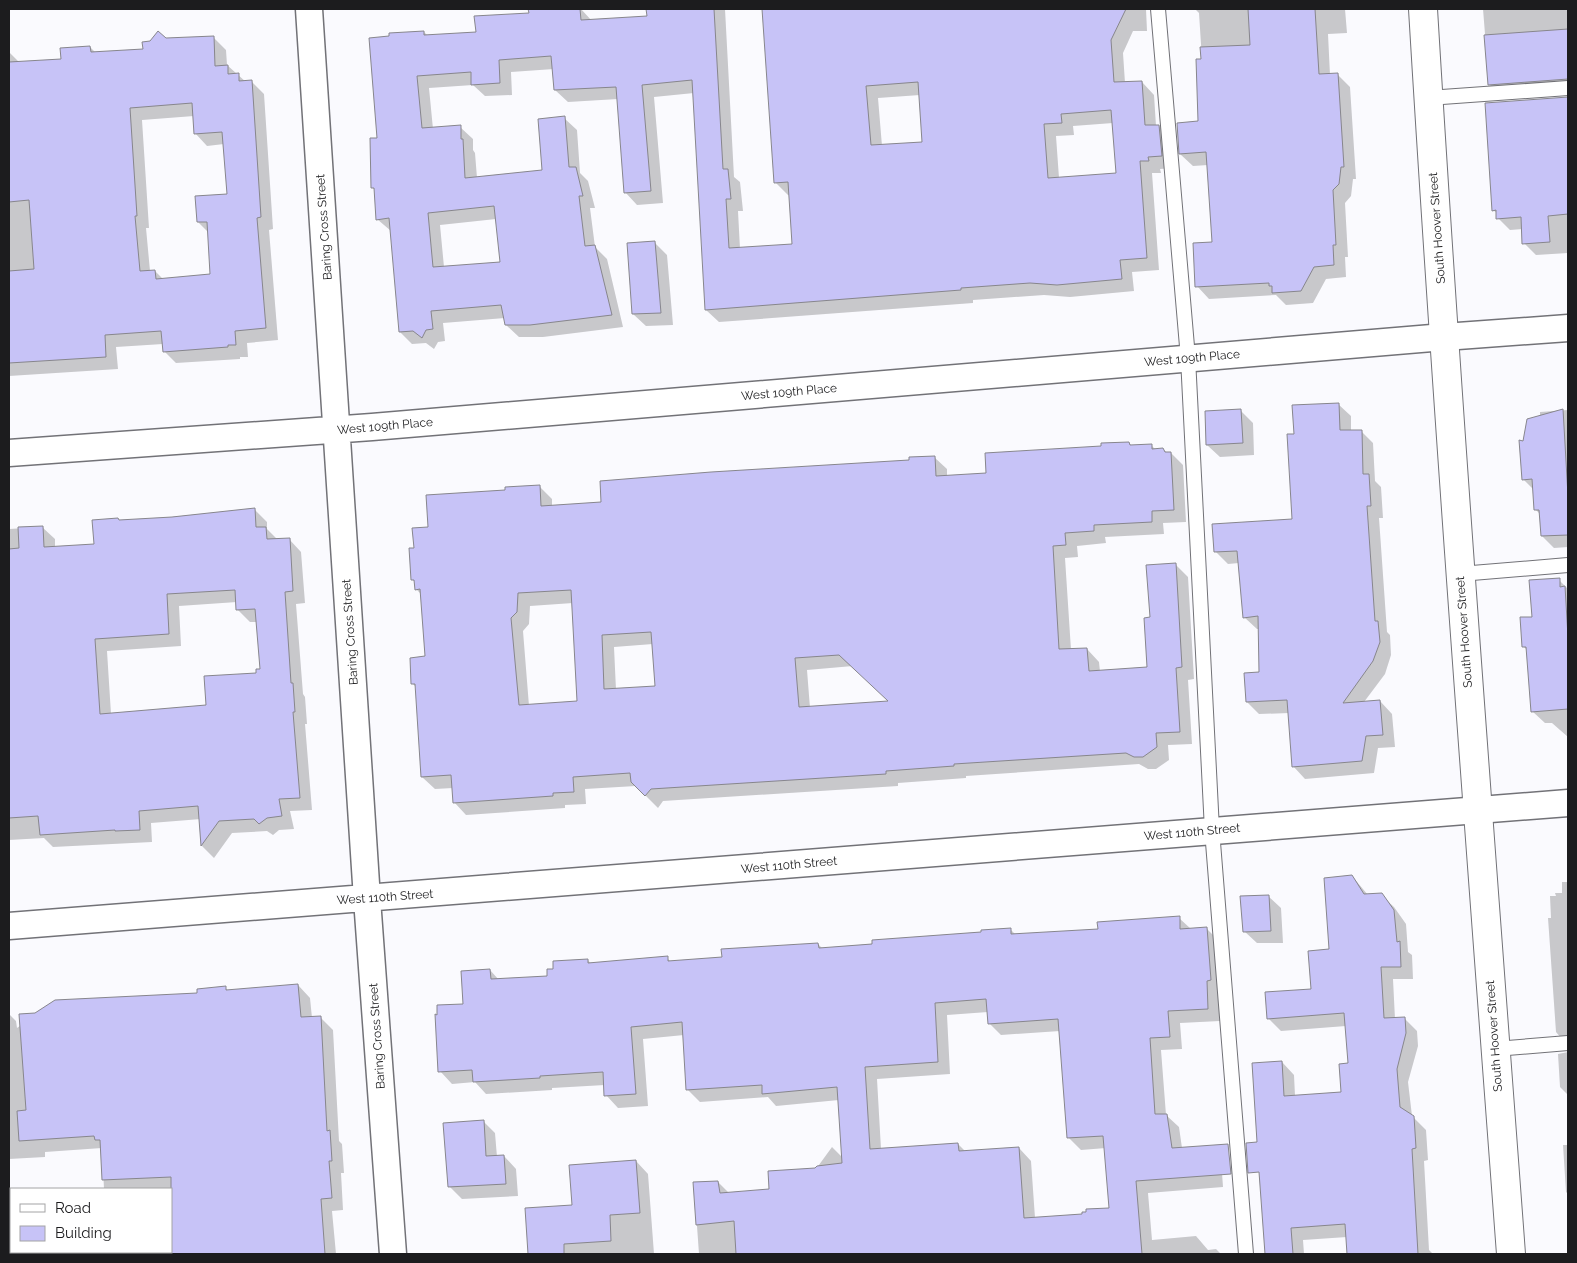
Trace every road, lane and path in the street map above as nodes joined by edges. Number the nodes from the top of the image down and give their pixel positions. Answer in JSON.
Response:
{"nodes":[{"id":1,"x":309,"y":9,"type":"edge"},
{"id":2,"x":1158,"y":9,"type":"edge"},
{"id":3,"x":1423,"y":9,"type":"edge"},
{"id":4,"x":1568,"y":88,"type":"edge"},
{"id":5,"x":1428,"y":98,"type":"junction"},
{"id":6,"x":1568,"y":328,"type":"edge"},
{"id":7,"x":1444,"y":337,"type":"junction"},
{"id":8,"x":1188,"y":358,"type":"junction"},
{"id":9,"x":337,"y":429,"type":"junction"},
{"id":10,"x":9,"y":453,"type":"edge"},
{"id":11,"x":1568,"y":565,"type":"edge"},
{"id":12,"x":1460,"y":574,"type":"junction"},
{"id":13,"x":1568,"y":803,"type":"edge"},
{"id":14,"x":1477,"y":809,"type":"junction"},
{"id":15,"x":1212,"y":830,"type":"junction"},
{"id":16,"x":367,"y":899,"type":"junction"},
{"id":17,"x":9,"y":926,"type":"edge"},
{"id":18,"x":1568,"y":1043,"type":"edge"},
{"id":19,"x":1495,"y":1049,"type":"junction"},
{"id":20,"x":393,"y":1254,"type":"edge"},
{"id":21,"x":1246,"y":1254,"type":"edge"},
{"id":22,"x":1511,"y":1254,"type":"edge"}],
"edges":[{"from":1,"to":9,"type":"street","name":"Baring Cross Street"},
{"from":2,"to":8,"type":"lane"},
{"from":3,"to":5,"type":"street","name":"South Hoover Street"},
{"from":4,"to":5,"type":"lane"},
{"from":5,"to":7,"type":"street","name":"South Hoover Street"},
{"from":6,"to":7,"type":"street","name":"West 109th Place"},
{"from":7,"to":8,"type":"street","name":"West 109th Place"},
{"from":7,"to":12,"type":"street","name":"South Hoover Street"},
{"from":8,"to":9,"type":"street","name":"West 109th Place"},
{"from":8,"to":15,"type":"lane"},
{"from":9,"to":10,"type":"street","name":"West 109th Place"},
{"from":9,"to":16,"type":"street","name":"Baring Cross Street"},
{"from":11,"to":12,"type":"lane"},
{"from":12,"to":14,"type":"street","name":"South Hoover Street"},
{"from":13,"to":14,"type":"street","name":"West 110th Street"},
{"from":14,"to":15,"type":"street","name":"West 110th Street"},
{"from":14,"to":19,"type":"street","name":"South Hoover Street"},
{"from":15,"to":16,"type":"street","name":"West 110th Street"},
{"from":15,"to":21,"type":"lane"},
{"from":16,"to":17,"type":"street","name":"West 110th Street"},
{"from":16,"to":20,"type":"street","name":"Baring Cross Street"},
{"from":18,"to":19,"type":"lane"},
{"from":19,"to":22,"type":"street","name":"South Hoover Street"}]}
